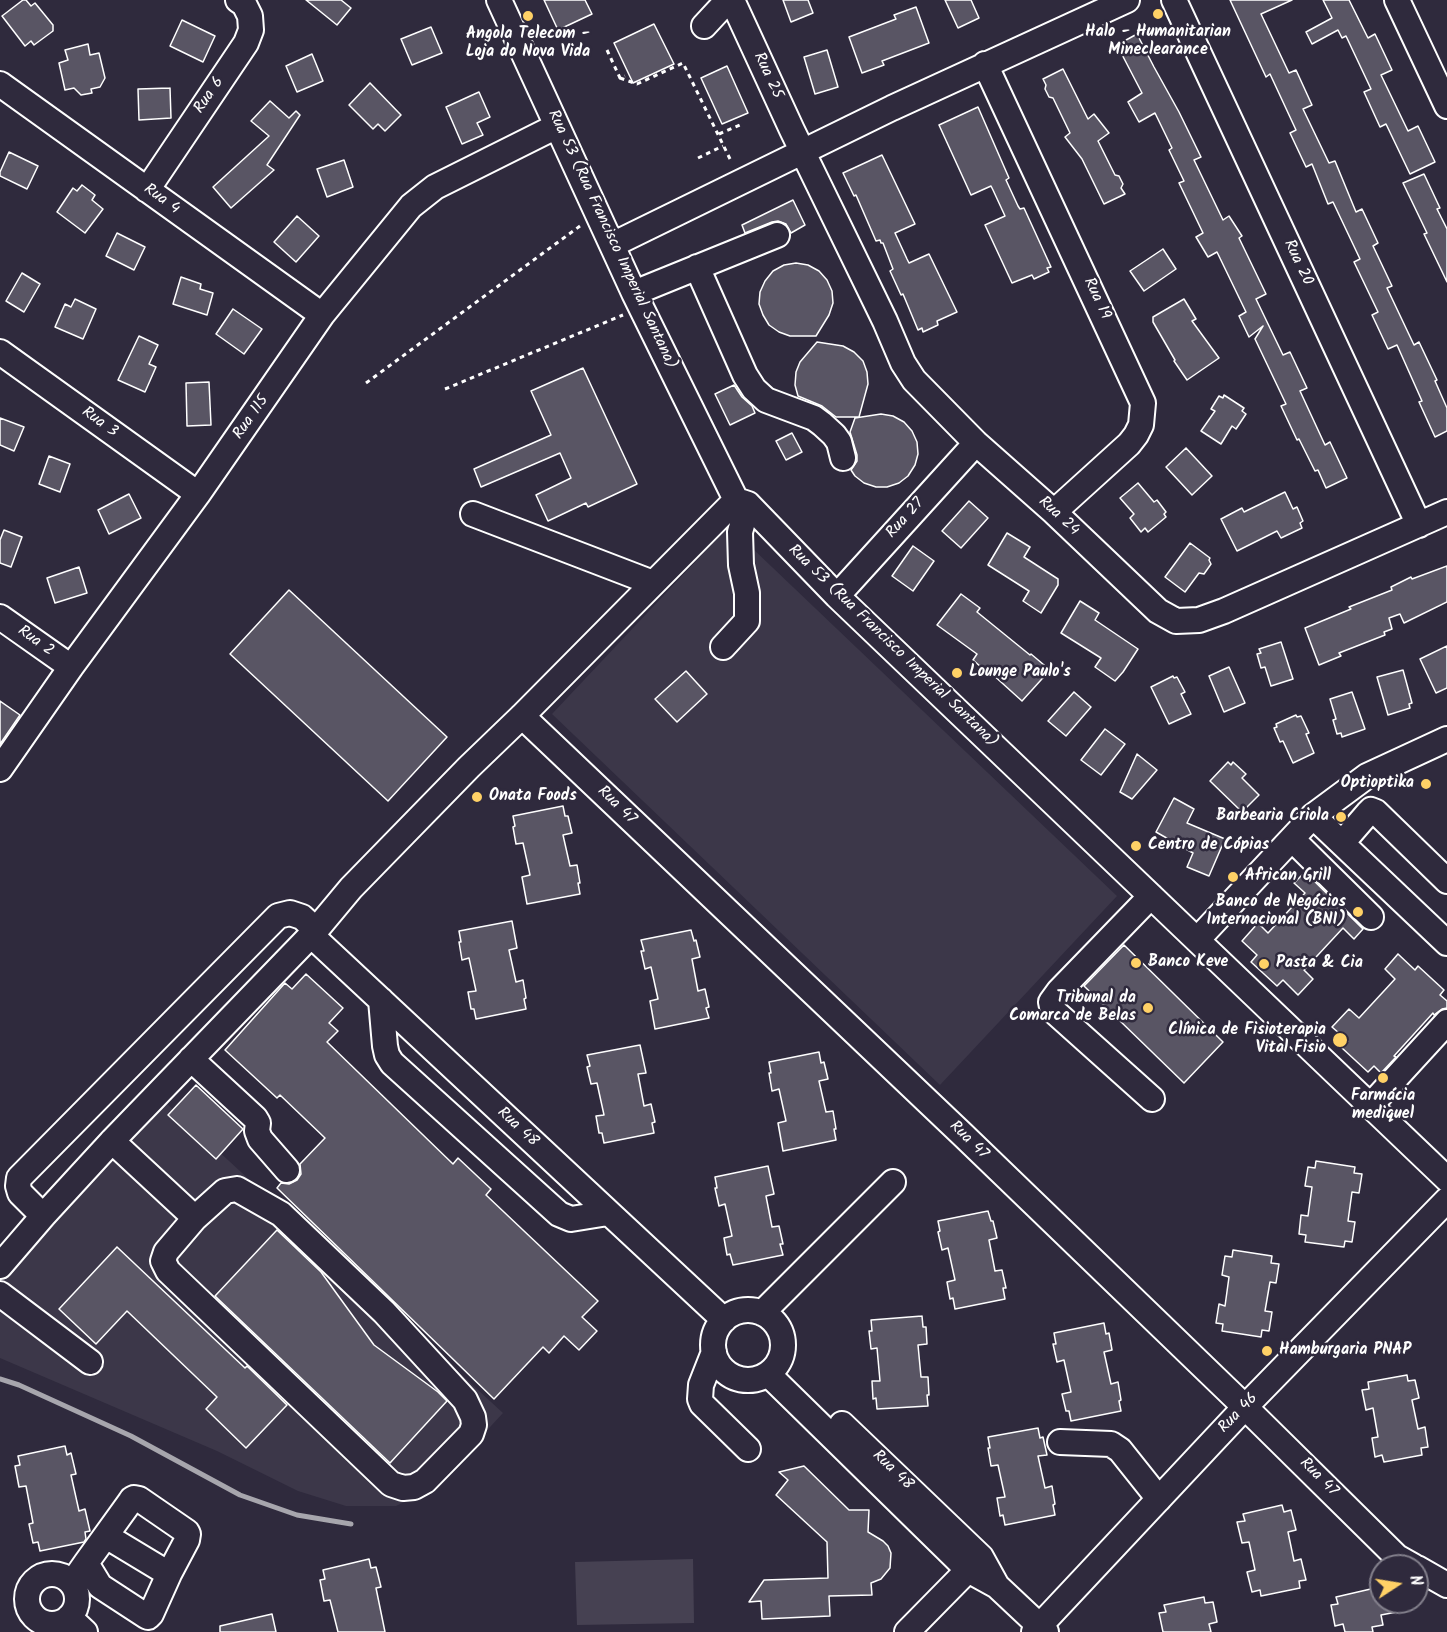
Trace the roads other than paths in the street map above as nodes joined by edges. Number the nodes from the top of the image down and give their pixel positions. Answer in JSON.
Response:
{"nodes":[{"id":1,"x":238,"y":0,"type":"edge"},
{"id":2,"x":500,"y":0,"type":"edge"},
{"id":3,"x":730,"y":0,"type":"edge"},
{"id":4,"x":1127,"y":0,"type":"edge"},
{"id":5,"x":1174,"y":0,"type":"edge"},
{"id":6,"x":1397,"y":0,"type":"edge"},
{"id":7,"x":704,"y":27,"type":"dead end"},
{"id":8,"x":985,"y":64,"type":"junction"},
{"id":9,"x":0,"y":84,"type":"edge"},
{"id":10,"x":1447,"y":105,"type":"edge"},
{"id":11,"x":557,"y":126,"type":"junction"},
{"id":12,"x":803,"y":152,"type":"junction"},
{"id":13,"x":147,"y":190,"type":"junction"},
{"id":14,"x":777,"y":235,"type":"dead end"},
{"id":15,"x":612,"y":245,"type":"junction"},
{"id":16,"x":697,"y":267,"type":"junction"},
{"id":17,"x":638,"y":300,"type":"junction"},
{"id":18,"x":322,"y":315,"type":"junction"},
{"id":19,"x":0,"y":352,"type":"edge"},
{"id":20,"x":976,"y":443,"type":"junction"},
{"id":21,"x":843,"y":458,"type":"dead end"},
{"id":22,"x":198,"y":495,"type":"junction"},
{"id":23,"x":742,"y":502,"type":"junction"},
{"id":24,"x":1054,"y":512,"type":"junction"},
{"id":25,"x":1447,"y":512,"type":"edge"},
{"id":26,"x":473,"y":514,"type":"dead end"},
{"id":27,"x":1419,"y":525,"type":"junction"},
{"id":28,"x":653,"y":583,"type":"junction"},
{"id":29,"x":837,"y":596,"type":"junction"},
{"id":30,"x":0,"y":616,"type":"edge"},
{"id":31,"x":723,"y":647,"type":"dead end"},
{"id":32,"x":70,"y":667,"type":"junction"},
{"id":33,"x":522,"y":716,"type":"junction"},
{"id":34,"x":1447,"y":739,"type":"edge"},
{"id":35,"x":0,"y":769,"type":"edge"},
{"id":36,"x":1313,"y":816,"type":"junction"},
{"id":37,"x":1292,"y":839,"type":"junction"},
{"id":38,"x":1342,"y":843,"type":"junction"},
{"id":39,"x":1447,"y":881,"type":"edge"},
{"id":40,"x":1151,"y":896,"type":"junction"},
{"id":41,"x":1371,"y":917,"type":"dead end"},
{"id":42,"x":313,"y":932,"type":"junction"},
{"id":43,"x":1197,"y":940,"type":"junction"},
{"id":44,"x":1447,"y":943,"type":"edge"},
{"id":45,"x":381,"y":1000,"type":"junction"},
{"id":46,"x":1447,"y":1022,"type":"edge"},
{"id":47,"x":191,"y":1059,"type":"junction"},
{"id":48,"x":1152,"y":1099,"type":"dead end"},
{"id":49,"x":1370,"y":1106,"type":"junction"},
{"id":50,"x":112,"y":1141,"type":"junction"},
{"id":51,"x":287,"y":1170,"type":"dead end"},
{"id":52,"x":1447,"y":1179,"type":"edge"},
{"id":53,"x":893,"y":1182,"type":"dead end"},
{"id":54,"x":1447,"y":1200,"type":"edge"},
{"id":55,"x":608,"y":1213,"type":"junction"},
{"id":56,"x":43,"y":1216,"type":"junction"},
{"id":57,"x":195,"y":1218,"type":"junction"},
{"id":58,"x":0,"y":1266,"type":"edge"},
{"id":59,"x":0,"y":1294,"type":"edge"},
{"id":60,"x":762,"y":1312,"type":"junction"},
{"id":61,"x":724,"y":1320,"type":"junction"},
{"id":62,"x":714,"y":1352,"type":"junction"},
{"id":63,"x":90,"y":1362,"type":"dead end"},
{"id":64,"x":773,"y":1369,"type":"junction"},
{"id":65,"x":735,"y":1378,"type":"junction"},
{"id":66,"x":702,"y":1404,"type":"junction"},
{"id":67,"x":1245,"y":1407,"type":"junction"},
{"id":68,"x":1060,"y":1442,"type":"dead end"},
{"id":69,"x":748,"y":1449,"type":"dead end"},
{"id":70,"x":889,"y":1481,"type":"junction"},
{"id":71,"x":1159,"y":1499,"type":"junction"},
{"id":72,"x":106,"y":1536,"type":"junction"},
{"id":73,"x":1394,"y":1554,"type":"edge"},
{"id":74,"x":86,"y":1563,"type":"junction"},
{"id":75,"x":968,"y":1570,"type":"junction"},
{"id":76,"x":169,"y":1574,"type":"junction"},
{"id":77,"x":1429,"y":1575,"type":"edge"},
{"id":78,"x":72,"y":1583,"type":"junction"},
{"id":79,"x":1447,"y":1585,"type":"edge"},
{"id":80,"x":997,"y":1586,"type":"junction"},
{"id":81,"x":77,"y":1624,"type":"edge"},
{"id":82,"x":1040,"y":1630,"type":"edge"},
{"id":83,"x":907,"y":1632,"type":"edge"}],
"edges":[{"from":1,"to":13,"type":"street","name":"Rua 6"},
{"from":2,"to":11,"type":"street","name":"Rua 53 (Rua Francisco Imperial Santana)"},
{"from":3,"to":7,"type":"street"},
{"from":3,"to":12,"type":"street","name":"Rua 25"},
{"from":4,"to":8,"type":"street"},
{"from":5,"to":27,"type":"street","name":"Rua 20"},
{"from":6,"to":10,"type":"street"},
{"from":8,"to":12,"type":"street"},
{"from":8,"to":24,"type":"street","name":"Rua 19"},
{"from":9,"to":13,"type":"street","name":"Rua 4"},
{"from":11,"to":15,"type":"street","name":"Rua 53 (Rua Francisco Imperial Santana)"},
{"from":11,"to":18,"type":"street","name":"Rua 115"},
{"from":12,"to":15,"type":"street"},
{"from":12,"to":20,"type":"street","name":"Rua 24"},
{"from":13,"to":18,"type":"street","name":"Rua 4"},
{"from":14,"to":16,"type":"street"},
{"from":15,"to":17,"type":"street","name":"Rua 53 (Rua Francisco Imperial Santana)"},
{"from":16,"to":17,"type":"street"},
{"from":16,"to":21,"type":"street"},
{"from":17,"to":23,"type":"street","name":"Rua 53 (Rua Francisco Imperial Santana)"},
{"from":18,"to":22,"type":"street","name":"Rua 115"},
{"from":19,"to":22,"type":"street","name":"Rua 3"},
{"from":20,"to":24,"type":"street","name":"Rua 24"},
{"from":20,"to":29,"type":"street","name":"Rua 27"},
{"from":22,"to":32,"type":"street","name":"Rua 115"},
{"from":23,"to":28,"type":"street"},
{"from":23,"to":29,"type":"street","name":"Rua 53 (Rua Francisco Imperial Santana)"},
{"from":23,"to":31,"type":"street"},
{"from":24,"to":27,"type":"street","name":"Rua 24"},
{"from":25,"to":27,"type":"street","name":"Rua 24"},
{"from":26,"to":28,"type":"street"},
{"from":28,"to":33,"type":"street"},
{"from":29,"to":40,"type":"street","name":"Rua 53 (Rua Francisco Imperial Santana)"},
{"from":30,"to":32,"type":"street","name":"Rua 2"},
{"from":32,"to":35,"type":"street","name":"Rua 115"},
{"from":33,"to":42,"type":"street"},
{"from":33,"to":67,"type":"street","name":"Rua 47"},
{"from":34,"to":36,"type":"street"},
{"from":36,"to":37,"type":"street"},
{"from":36,"to":38,"type":"street"},
{"from":37,"to":41,"type":"street"},
{"from":37,"to":43,"type":"street"},
{"from":38,"to":39,"type":"street"},
{"from":38,"to":44,"type":"street"},
{"from":40,"to":43,"type":"street","name":"Rua 53 (Rua Francisco Imperial Santana)"},
{"from":40,"to":48,"type":"street"},
{"from":42,"to":45,"type":"street","name":"Rua 48"},
{"from":42,"to":47,"type":"street"},
{"from":42,"to":56,"type":"street","name":"Rua 48"},
{"from":43,"to":49,"type":"street","name":"Rua 53 (Rua Francisco Imperial Santana)"},
{"from":45,"to":55,"type":"street","name":"Rua 48"},
{"from":45,"to":55,"type":"street"},
{"from":46,"to":49,"type":"street"},
{"from":47,"to":50,"type":"street"},
{"from":47,"to":51,"type":"street"},
{"from":49,"to":52,"type":"street","name":"Rua 53 (Rua Francisco Imperial Santana)"},
{"from":50,"to":56,"type":"street"},
{"from":50,"to":57,"type":"street"},
{"from":53,"to":60,"type":"street"},
{"from":54,"to":67,"type":"street","name":"Rua 46"},
{"from":55,"to":61,"type":"street","name":"Rua 48"},
{"from":56,"to":58,"type":"street"},
{"from":57,"to":57,"type":"street"},
{"from":59,"to":63,"type":"street"},
{"from":60,"to":61,"type":"street"},
{"from":60,"to":64,"type":"street"},
{"from":61,"to":62,"type":"street"},
{"from":62,"to":65,"type":"street"},
{"from":62,"to":66,"type":"street"},
{"from":64,"to":65,"type":"street"},
{"from":64,"to":70,"type":"street","name":"Rua 48"},
{"from":65,"to":66,"type":"street"},
{"from":66,"to":69,"type":"street"},
{"from":67,"to":71,"type":"street","name":"Rua 46"},
{"from":67,"to":73,"type":"street","name":"Rua 47"},
{"from":68,"to":71,"type":"street"},
{"from":70,"to":75,"type":"street","name":"Rua 48"},
{"from":70,"to":80,"type":"street","name":"Rua 48"},
{"from":71,"to":82,"type":"street","name":"Rua 46"},
{"from":72,"to":74,"type":"street"},
{"from":72,"to":76,"type":"street"},
{"from":72,"to":76,"type":"street"},
{"from":74,"to":76,"type":"street"},
{"from":74,"to":78,"type":"street"},
{"from":75,"to":80,"type":"street","name":"Rua 48"},
{"from":75,"to":83,"type":"street"},
{"from":77,"to":79,"type":"street","name":"Rua 47"},
{"from":78,"to":81,"type":"street"},
{"from":78,"to":81,"type":"street"},
{"from":80,"to":82,"type":"street","name":"Rua 48"}]}
